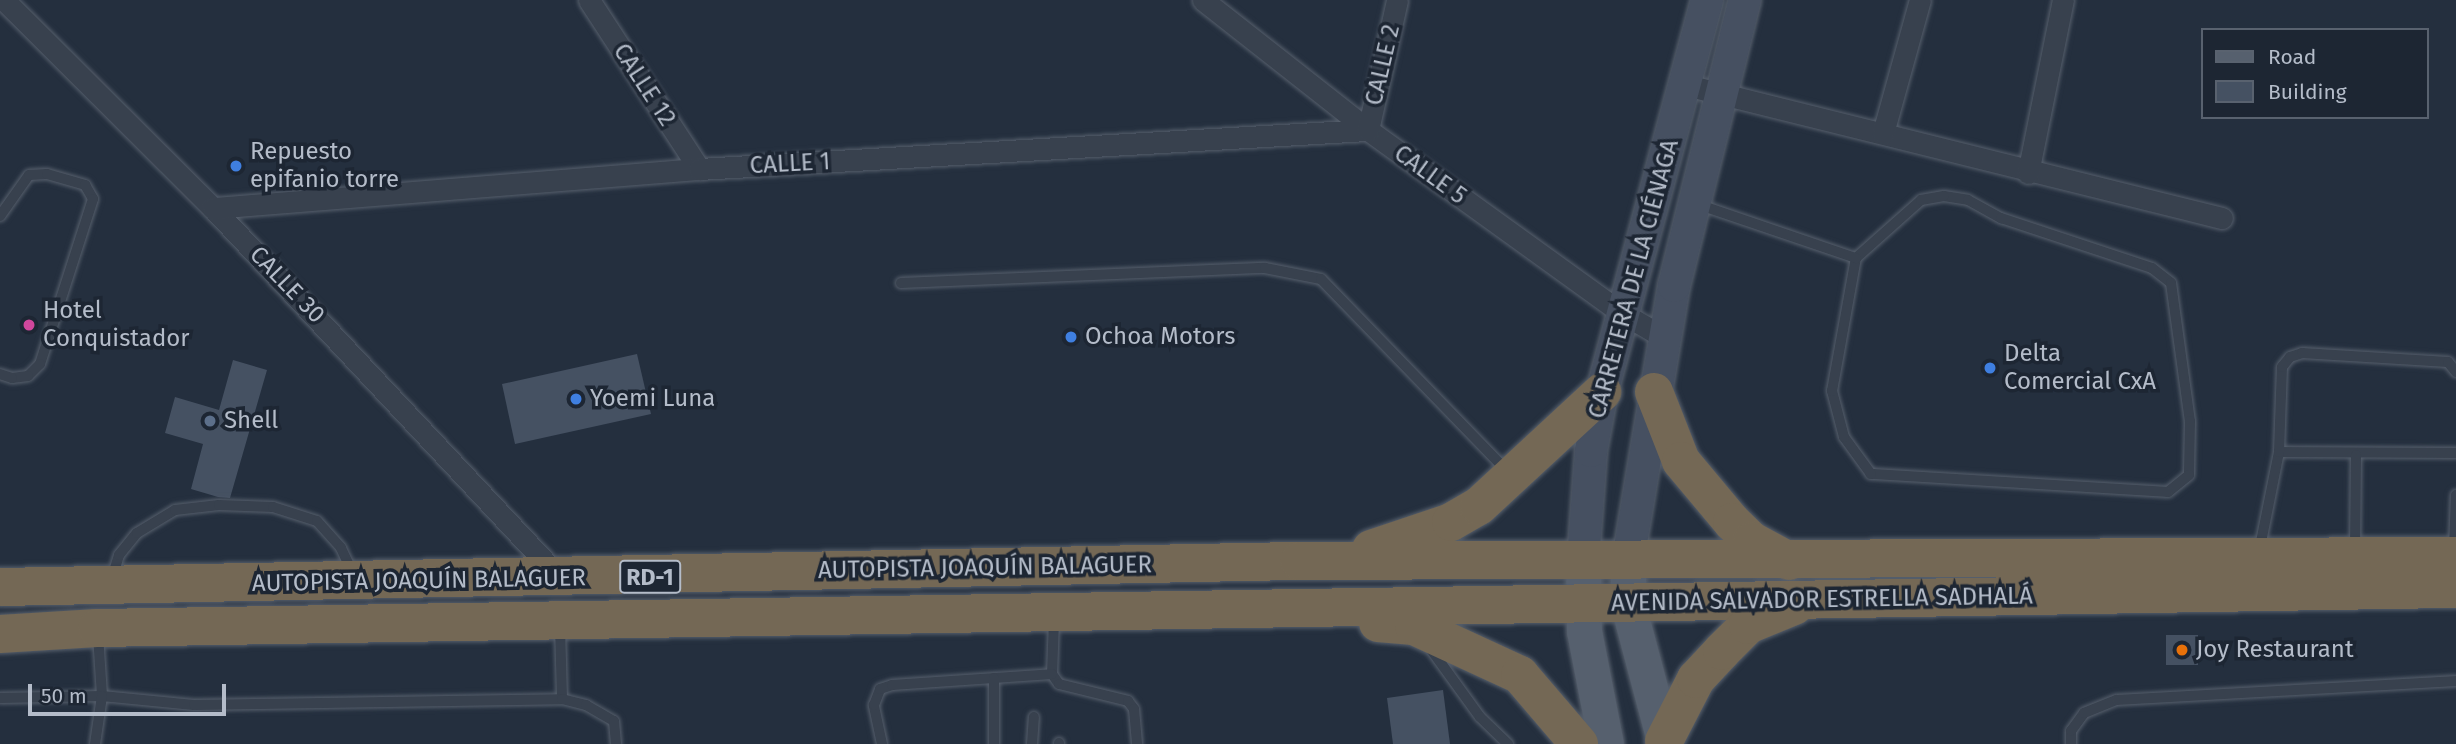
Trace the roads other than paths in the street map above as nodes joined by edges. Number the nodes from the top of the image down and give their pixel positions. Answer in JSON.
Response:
{"nodes":[{"id":1,"x":4,"y":0,"type":"edge"},
{"id":2,"x":589,"y":0,"type":"edge"},
{"id":3,"x":1203,"y":0,"type":"edge"},
{"id":4,"x":1397,"y":0,"type":"edge"},
{"id":5,"x":1707,"y":0,"type":"edge"},
{"id":6,"x":1745,"y":0,"type":"edge"},
{"id":7,"x":1920,"y":0,"type":"edge"},
{"id":8,"x":2063,"y":0,"type":"edge"},
{"id":9,"x":1686,"y":85,"type":"junction"},
{"id":10,"x":1722,"y":96,"type":"junction"},
{"id":11,"x":1368,"y":130,"type":"junction"},
{"id":12,"x":1883,"y":133,"type":"junction"},
{"id":13,"x":699,"y":169,"type":"junction"},
{"id":14,"x":2028,"y":173,"type":"junction"},
{"id":15,"x":1696,"y":204,"type":"junction"},
{"id":16,"x":213,"y":208,"type":"junction"},
{"id":17,"x":0,"y":216,"type":"edge"},
{"id":18,"x":2222,"y":218,"type":"dead end"},
{"id":19,"x":1856,"y":258,"type":"junction"},
{"id":20,"x":901,"y":284,"type":"dead end"},
{"id":21,"x":1622,"y":313,"type":"junction"},
{"id":22,"x":1664,"y":338,"type":"junction"},
{"id":23,"x":2456,"y":372,"type":"edge"},
{"id":24,"x":0,"y":374,"type":"edge"},
{"id":25,"x":1654,"y":391,"type":"junction"},
{"id":26,"x":1602,"y":392,"type":"junction"},
{"id":27,"x":2278,"y":452,"type":"junction"},
{"id":28,"x":2456,"y":453,"type":"edge"},
{"id":29,"x":2356,"y":455,"type":"junction"},
{"id":30,"x":1513,"y":478,"type":"junction"},
{"id":31,"x":2456,"y":495,"type":"edge"},
{"id":32,"x":2259,"y":558,"type":"junction"},
{"id":33,"x":1628,"y":560,"type":"junction"},
{"id":34,"x":1299,"y":561,"type":"junction"},
{"id":35,"x":1583,"y":561,"type":"junction"},
{"id":36,"x":1791,"y":562,"type":"junction"},
{"id":37,"x":2455,"y":573,"type":"edge"},
{"id":38,"x":2356,"y":574,"type":"junction"},
{"id":39,"x":561,"y":579,"type":"junction"},
{"id":40,"x":358,"y":583,"type":"junction"},
{"id":41,"x":0,"y":587,"type":"edge"},
{"id":42,"x":110,"y":587,"type":"junction"},
{"id":43,"x":1810,"y":599,"type":"junction"},
{"id":44,"x":1628,"y":604,"type":"junction"},
{"id":45,"x":1581,"y":605,"type":"junction"},
{"id":46,"x":1187,"y":609,"type":"junction"},
{"id":47,"x":1054,"y":612,"type":"junction"},
{"id":48,"x":559,"y":620,"type":"junction"},
{"id":49,"x":1413,"y":626,"type":"junction"},
{"id":50,"x":97,"y":628,"type":"junction"},
{"id":51,"x":0,"y":634,"type":"edge"},
{"id":52,"x":1052,"y":674,"type":"junction"},
{"id":53,"x":994,"y":678,"type":"junction"},
{"id":54,"x":2456,"y":681,"type":"edge"},
{"id":55,"x":102,"y":696,"type":"junction"},
{"id":56,"x":0,"y":698,"type":"edge"},
{"id":57,"x":562,"y":699,"type":"junction"},
{"id":58,"x":1034,"y":717,"type":"dead end"},
{"id":59,"x":1664,"y":742,"type":"edge"},
{"id":60,"x":95,"y":744,"type":"edge"},
{"id":61,"x":617,"y":744,"type":"edge"},
{"id":62,"x":881,"y":744,"type":"edge"},
{"id":63,"x":994,"y":744,"type":"edge"},
{"id":64,"x":1032,"y":744,"type":"edge"},
{"id":65,"x":1137,"y":744,"type":"edge"},
{"id":66,"x":1508,"y":744,"type":"edge"},
{"id":67,"x":1578,"y":744,"type":"edge"},
{"id":68,"x":1606,"y":744,"type":"edge"},
{"id":69,"x":2071,"y":744,"type":"edge"}],
"edges":[{"from":1,"to":16,"type":"street","name":"CALLE 30"},
{"from":2,"to":13,"type":"street","name":"CALLE 12"},
{"from":3,"to":11,"type":"street","name":"CALLE 5"},
{"from":4,"to":11,"type":"street","name":"CALLE 2"},
{"from":5,"to":9,"type":"street","name":"CARRETERA DE LA CIÉNAGA"},
{"from":6,"to":10,"type":"street","name":"CARRETERA DE LA CIÉNAGA"},
{"from":7,"to":12,"type":"street"},
{"from":8,"to":14,"type":"street"},
{"from":9,"to":10,"type":"street"},
{"from":9,"to":21,"type":"street","name":"CARRETERA DE LA CIÉNAGA"},
{"from":10,"to":12,"type":"street"},
{"from":10,"to":15,"type":"street","name":"CARRETERA DE LA CIÉNAGA"},
{"from":11,"to":13,"type":"street","name":"CALLE 1"},
{"from":11,"to":21,"type":"street","name":"CALLE 5"},
{"from":12,"to":14,"type":"street"},
{"from":13,"to":16,"type":"street","name":"CALLE 1"},
{"from":14,"to":18,"type":"street"},
{"from":15,"to":19,"type":"lane"},
{"from":15,"to":22,"type":"street","name":"CARRETERA DE LA CIÉNAGA"},
{"from":16,"to":39,"type":"street","name":"CALLE 30"},
{"from":17,"to":24,"type":"lane"},
{"from":19,"to":19,"type":"lane"},
{"from":20,"to":30,"type":"lane"},
{"from":21,"to":22,"type":"street","name":"CALLE 5"},
{"from":21,"to":26,"type":"street","name":"CARRETERA DE LA CIÉNAGA"},
{"from":22,"to":25,"type":"street","name":"CARRETERA DE LA CIÉNAGA"},
{"from":23,"to":27,"type":"lane"},
{"from":25,"to":33,"type":"street","name":"CARRETERA DE LA CIÉNAGA"},
{"from":25,"to":36,"type":"highway"},
{"from":26,"to":30,"type":"highway"},
{"from":26,"to":35,"type":"street","name":"CARRETERA DE LA CIÉNAGA"},
{"from":27,"to":29,"type":"lane"},
{"from":27,"to":32,"type":"lane"},
{"from":28,"to":29,"type":"lane"},
{"from":29,"to":38,"type":"lane"},
{"from":30,"to":34,"type":"highway"},
{"from":31,"to":37,"type":"lane"},
{"from":32,"to":36,"type":"highway","name":"AVENIDA SALVADOR ESTRELLA SADHALÁ"},
{"from":32,"to":38,"type":"highway","name":"AVENIDA SALVADOR ESTRELLA SADHALÁ"},
{"from":33,"to":35,"type":"highway","name":"AVENIDA SALVADOR ESTRELLA SADHALÁ"},
{"from":33,"to":36,"type":"highway","name":"AVENIDA SALVADOR ESTRELLA SADHALÁ"},
{"from":33,"to":44,"type":"main road"},
{"from":34,"to":35,"type":"highway","name":"AVENIDA SALVADOR ESTRELLA SADHALÁ"},
{"from":34,"to":39,"type":"highway","name":"AUTOPISTA JOAQUÍN BALAGUER","number":"RD-1"},
{"from":35,"to":45,"type":"main road"},
{"from":37,"to":38,"type":"highway","name":"AVENIDA SALVADOR ESTRELLA SADHALÁ"},
{"from":38,"to":43,"type":"highway","name":"AVENIDA SALVADOR ESTRELLA SADHALÁ"},
{"from":39,"to":40,"type":"highway","name":"AUTOPISTA JOAQUÍN BALAGUER","number":"RD-1"},
{"from":40,"to":42,"type":"highway","name":"AUTOPISTA JOAQUÍN BALAGUER","number":"RD-1"},
{"from":40,"to":42,"type":"lane"},
{"from":41,"to":42,"type":"highway","name":"AUTOPISTA JOAQUÍN BALAGUER","number":"RD-1"},
{"from":43,"to":44,"type":"highway","name":"AVENIDA SALVADOR ESTRELLA SADHALÁ"},
{"from":43,"to":59,"type":"highway"},
{"from":44,"to":45,"type":"highway","name":"AVENIDA SALVADOR ESTRELLA SADHALÁ"},
{"from":44,"to":59,"type":"main road"},
{"from":45,"to":46,"type":"highway","name":"AVENIDA SALVADOR ESTRELLA SADHALÁ"},
{"from":45,"to":68,"type":"main road"},
{"from":46,"to":47,"type":"highway","name":"AUTOPISTA JOAQUÍN BALAGUER","number":"RD-1"},
{"from":46,"to":49,"type":"highway"},
{"from":47,"to":48,"type":"highway","name":"AUTOPISTA JOAQUÍN BALAGUER","number":"RD-1"},
{"from":47,"to":52,"type":"lane"},
{"from":48,"to":50,"type":"highway","name":"AUTOPISTA JOAQUÍN BALAGUER","number":"RD-1"},
{"from":48,"to":57,"type":"lane"},
{"from":49,"to":66,"type":"lane"},
{"from":49,"to":67,"type":"highway"},
{"from":50,"to":51,"type":"highway","name":"AUTOPISTA JOAQUÍN BALAGUER","number":"RD-1"},
{"from":50,"to":55,"type":"lane"},
{"from":52,"to":53,"type":"lane"},
{"from":52,"to":65,"type":"lane"},
{"from":53,"to":62,"type":"lane"},
{"from":53,"to":63,"type":"lane"},
{"from":54,"to":69,"type":"lane"},
{"from":55,"to":56,"type":"lane"},
{"from":55,"to":57,"type":"lane"},
{"from":55,"to":60,"type":"lane"},
{"from":57,"to":61,"type":"lane"},
{"from":58,"to":64,"type":"lane"}]}
